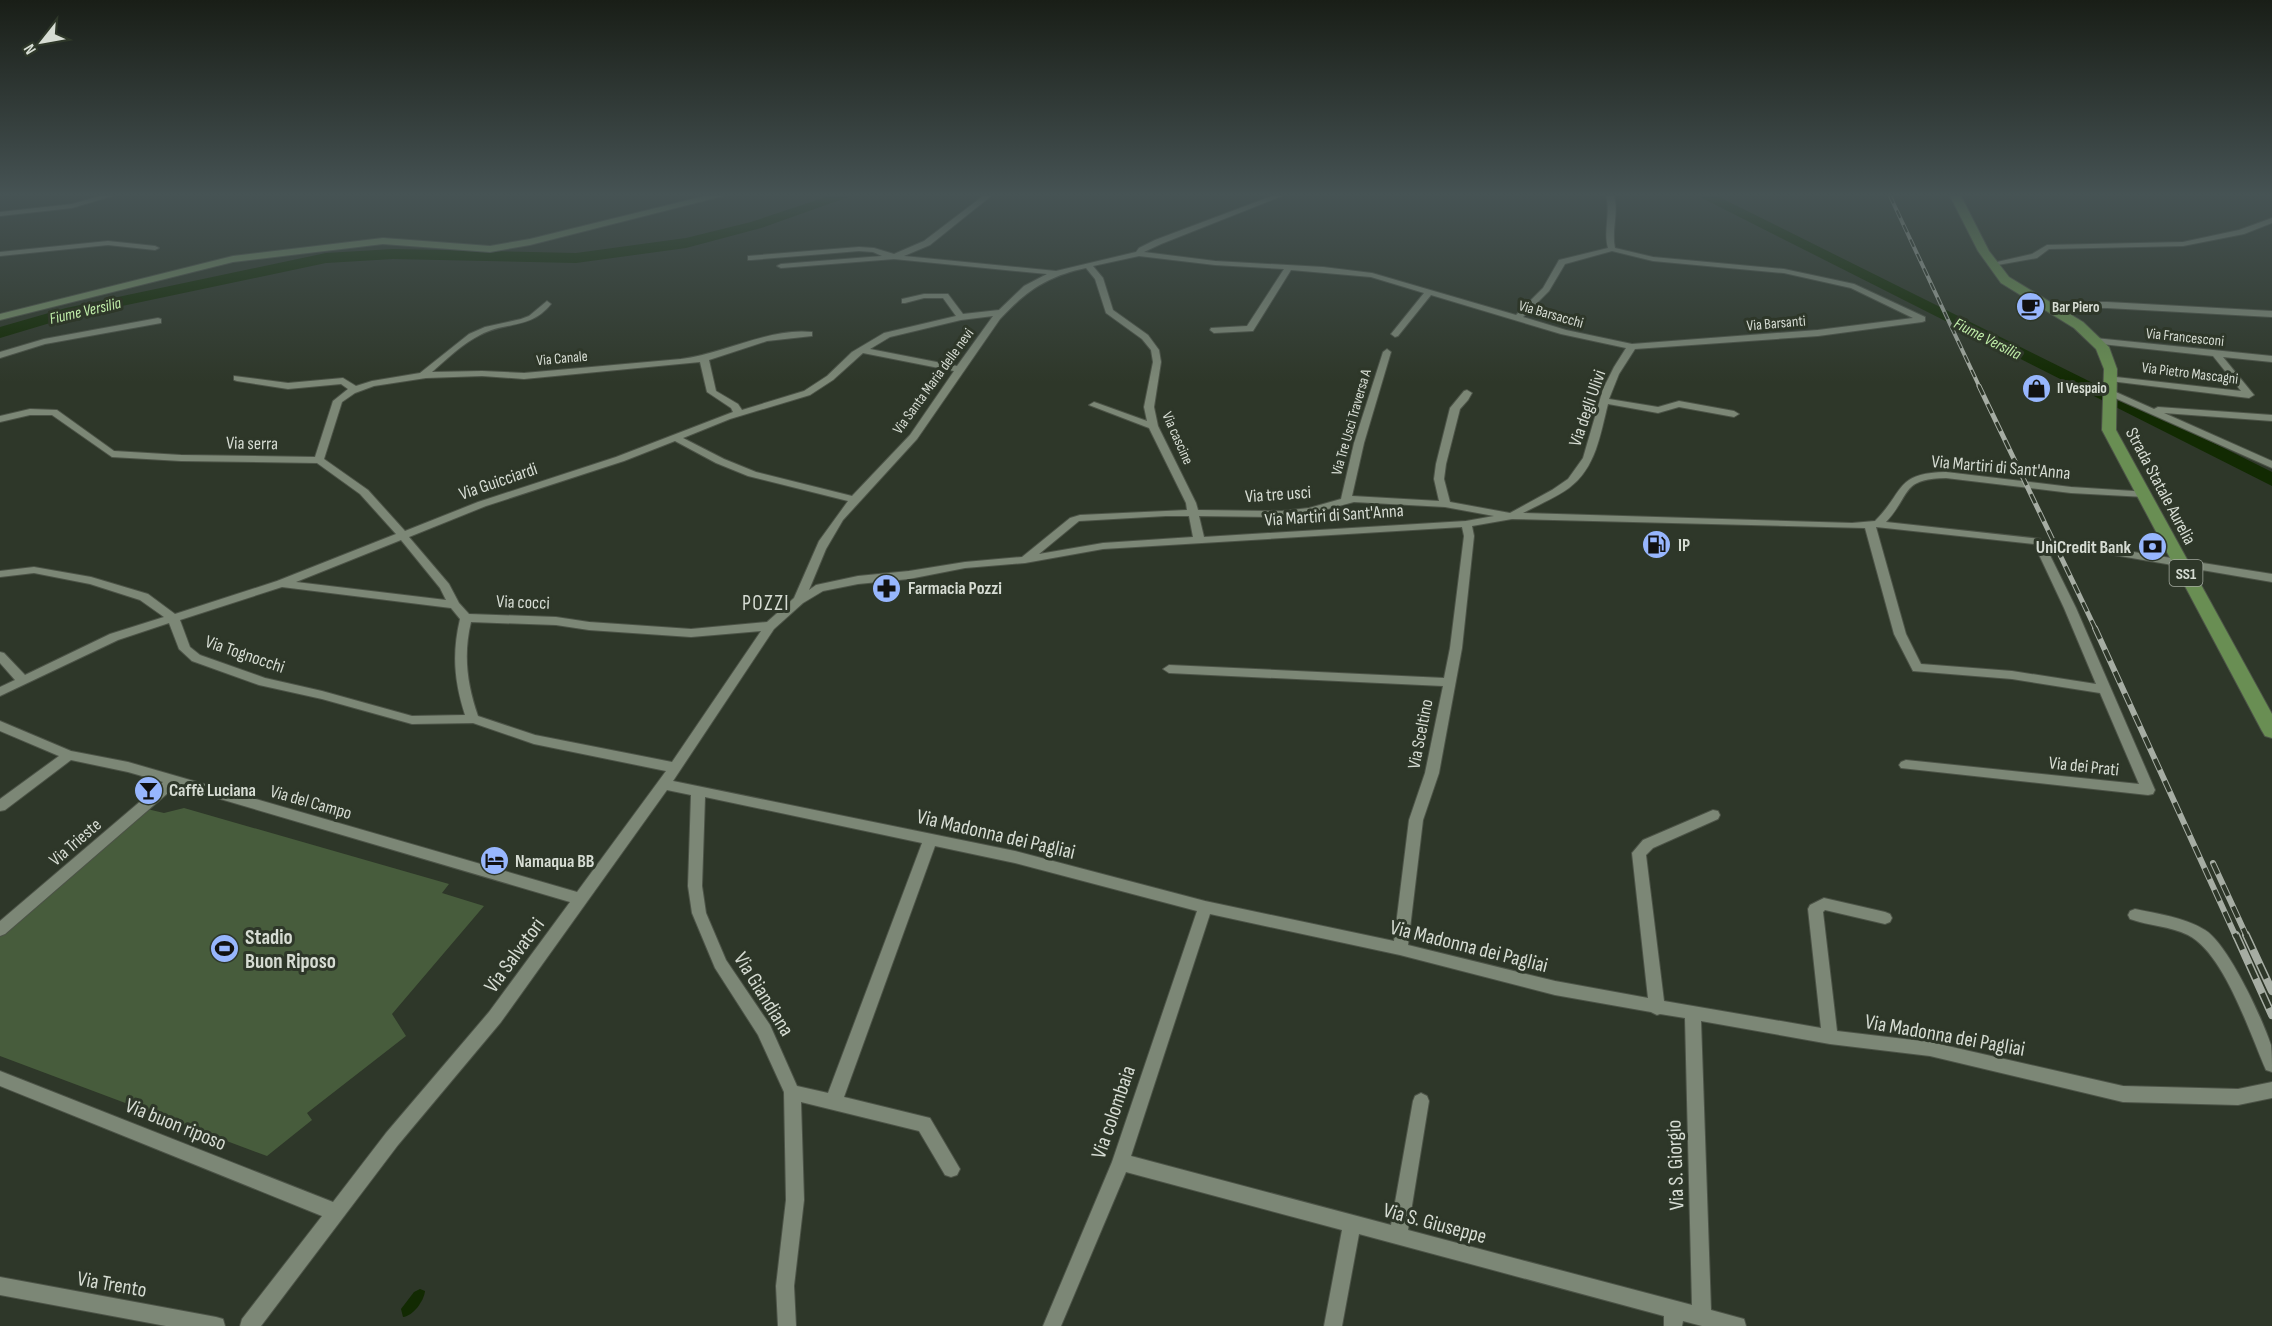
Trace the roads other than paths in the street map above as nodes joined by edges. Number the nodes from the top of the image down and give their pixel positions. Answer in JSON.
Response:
{"nodes":[{"id":1,"x":242,"y":258,"type":"edge"},
{"id":2,"x":883,"y":258,"type":"edge"},
{"id":3,"x":903,"y":258,"type":"edge"},
{"id":4,"x":1124,"y":258,"type":"edge"},
{"id":5,"x":1172,"y":258,"type":"edge"},
{"id":6,"x":1578,"y":258,"type":"edge"},
{"id":7,"x":1652,"y":258,"type":"edge"},
{"id":8,"x":1989,"y":258,"type":"edge"},
{"id":9,"x":2024,"y":258,"type":"edge"},
{"id":10,"x":1992,"y":264,"type":"junction"},
{"id":11,"x":781,"y":266,"type":"dead end"},
{"id":12,"x":1089,"y":267,"type":"junction"},
{"id":13,"x":1289,"y":267,"type":"junction"},
{"id":14,"x":1053,"y":272,"type":"junction"},
{"id":15,"x":1429,"y":292,"type":"junction"},
{"id":16,"x":905,"y":301,"type":"dead end"},
{"id":17,"x":547,"y":304,"type":"dead end"},
{"id":18,"x":2045,"y":305,"type":"junction"},
{"id":19,"x":1003,"y":312,"type":"junction"},
{"id":20,"x":2258,"y":314,"type":"junction"},
{"id":21,"x":2272,"y":314,"type":"edge"},
{"id":22,"x":0,"y":317,"type":"edge"},
{"id":23,"x":961,"y":317,"type":"junction"},
{"id":24,"x":1518,"y":318,"type":"junction"},
{"id":25,"x":158,"y":321,"type":"dead end"},
{"id":26,"x":2272,"y":325,"type":"edge"},
{"id":27,"x":1214,"y":330,"type":"dead end"},
{"id":28,"x":809,"y":334,"type":"dead end"},
{"id":29,"x":1395,"y":334,"type":"dead end"},
{"id":30,"x":2095,"y":341,"type":"junction"},
{"id":31,"x":1632,"y":347,"type":"junction"},
{"id":32,"x":863,"y":350,"type":"junction"},
{"id":33,"x":1387,"y":352,"type":"dead end"},
{"id":34,"x":2216,"y":354,"type":"junction"},
{"id":35,"x":0,"y":355,"type":"edge"},
{"id":36,"x":704,"y":359,"type":"junction"},
{"id":37,"x":2272,"y":359,"type":"edge"},
{"id":38,"x":957,"y":369,"type":"junction"},
{"id":39,"x":422,"y":376,"type":"junction"},
{"id":40,"x":237,"y":378,"type":"dead end"},
{"id":41,"x":2110,"y":378,"type":"junction"},
{"id":42,"x":354,"y":389,"type":"junction"},
{"id":43,"x":1467,"y":393,"type":"dead end"},
{"id":44,"x":2109,"y":393,"type":"junction"},
{"id":45,"x":1604,"y":402,"type":"junction"},
{"id":46,"x":1094,"y":405,"type":"dead end"},
{"id":47,"x":2148,"y":409,"type":"junction"},
{"id":48,"x":739,"y":414,"type":"junction"},
{"id":49,"x":1734,"y":414,"type":"dead end"},
{"id":50,"x":2272,"y":418,"type":"edge"},
{"id":51,"x":0,"y":419,"type":"edge"},
{"id":52,"x":1153,"y":426,"type":"junction"},
{"id":53,"x":677,"y":438,"type":"junction"},
{"id":54,"x":319,"y":460,"type":"junction"},
{"id":55,"x":2272,"y":465,"type":"edge"},
{"id":56,"x":2145,"y":494,"type":"junction"},
{"id":57,"x":1346,"y":500,"type":"junction"},
{"id":58,"x":855,"y":501,"type":"junction"},
{"id":59,"x":1445,"y":504,"type":"junction"},
{"id":60,"x":1193,"y":514,"type":"junction"},
{"id":61,"x":1512,"y":516,"type":"junction"},
{"id":62,"x":1466,"y":524,"type":"junction"},
{"id":63,"x":1874,"y":525,"type":"junction"},
{"id":64,"x":402,"y":535,"type":"junction"},
{"id":65,"x":1199,"y":539,"type":"junction"},
{"id":66,"x":2038,"y":542,"type":"joint"},
{"id":67,"x":2077,"y":546,"type":"dead end"},
{"id":68,"x":1025,"y":560,"type":"junction"},
{"id":69,"x":2180,"y":562,"type":"junction"},
{"id":70,"x":0,"y":574,"type":"edge"},
{"id":71,"x":2272,"y":578,"type":"edge"},
{"id":72,"x":281,"y":584,"type":"junction"},
{"id":73,"x":799,"y":600,"type":"junction"},
{"id":74,"x":454,"y":605,"type":"junction"},
{"id":75,"x":173,"y":618,"type":"junction"},
{"id":76,"x":466,"y":618,"type":"junction"},
{"id":77,"x":770,"y":626,"type":"junction"},
{"id":78,"x":0,"y":656,"type":"edge"},
{"id":79,"x":1169,"y":669,"type":"dead end"},
{"id":80,"x":23,"y":680,"type":"junction"},
{"id":81,"x":1448,"y":682,"type":"junction"},
{"id":82,"x":2103,"y":689,"type":"junction"},
{"id":83,"x":0,"y":692,"type":"edge"},
{"id":84,"x":473,"y":719,"type":"junction"},
{"id":85,"x":3,"y":730,"type":"edge"},
{"id":86,"x":2272,"y":730,"type":"edge"},
{"id":87,"x":69,"y":754,"type":"junction"},
{"id":88,"x":1906,"y":765,"type":"dead end"},
{"id":89,"x":675,"y":768,"type":"junction"},
{"id":90,"x":173,"y":781,"type":"junction"},
{"id":91,"x":664,"y":784,"type":"junction"},
{"id":92,"x":698,"y":792,"type":"junction"},
{"id":93,"x":0,"y":806,"type":"edge"},
{"id":94,"x":1713,"y":815,"type":"dead end"},
{"id":95,"x":930,"y":841,"type":"junction"},
{"id":96,"x":579,"y":899,"type":"junction"},
{"id":97,"x":1205,"y":907,"type":"junction"},
{"id":98,"x":2135,"y":915,"type":"dead end"},
{"id":99,"x":1885,"y":918,"type":"dead end"},
{"id":100,"x":0,"y":930,"type":"edge"},
{"id":101,"x":1400,"y":949,"type":"junction"},
{"id":102,"x":1657,"y":1008,"type":"junction"},
{"id":103,"x":1693,"y":1013,"type":"junction"},
{"id":104,"x":1830,"y":1036,"type":"junction"},
{"id":105,"x":2272,"y":1065,"type":"edge"},
{"id":106,"x":0,"y":1078,"type":"edge"},
{"id":107,"x":2272,"y":1090,"type":"edge"},
{"id":108,"x":792,"y":1092,"type":"junction"},
{"id":109,"x":1421,"y":1101,"type":"dead end"},
{"id":110,"x":833,"y":1103,"type":"junction"},
{"id":111,"x":1121,"y":1162,"type":"junction"},
{"id":112,"x":951,"y":1168,"type":"dead end"},
{"id":113,"x":334,"y":1212,"type":"junction"},
{"id":114,"x":1352,"y":1223,"type":"junction"},
{"id":115,"x":1398,"y":1237,"type":"junction"},
{"id":116,"x":0,"y":1286,"type":"edge"},
{"id":117,"x":1702,"y":1315,"type":"junction"},
{"id":118,"x":1674,"y":1317,"type":"edge"},
{"id":119,"x":216,"y":1326,"type":"edge"},
{"id":120,"x":249,"y":1326,"type":"edge"},
{"id":121,"x":788,"y":1326,"type":"edge"},
{"id":122,"x":1052,"y":1326,"type":"edge"},
{"id":123,"x":1333,"y":1326,"type":"edge"},
{"id":124,"x":1737,"y":1326,"type":"edge"}],
"edges":[{"from":1,"to":22,"type":"main road"},
{"from":2,"to":11,"type":"street"},
{"from":3,"to":14,"type":"street"},
{"from":4,"to":12,"type":"street","name":"Via Santa Maria delle nevi"},
{"from":5,"to":13,"type":"street","name":"Via Barsacchi"},
{"from":6,"to":24,"type":"street"},
{"from":7,"to":31,"type":"street","name":"Via Barsanti"},
{"from":8,"to":10,"type":"main road","name":"Strada Statale Aurelia","number":"SS1"},
{"from":9,"to":10,"type":"street"},
{"from":10,"to":18,"type":"main road","name":"Strada Statale Aurelia","number":"SS1"},
{"from":12,"to":14,"type":"street","name":"Via Santa Maria delle nevi"},
{"from":12,"to":52,"type":"street","name":"Via cascine"},
{"from":13,"to":15,"type":"street","name":"Via Barsacchi"},
{"from":13,"to":27,"type":"street"},
{"from":14,"to":19,"type":"street","name":"Via Santa Maria delle nevi"},
{"from":15,"to":24,"type":"street","name":"Via Barsacchi"},
{"from":15,"to":29,"type":"street"},
{"from":16,"to":23,"type":"street"},
{"from":17,"to":39,"type":"street"},
{"from":18,"to":20,"type":"street"},
{"from":18,"to":30,"type":"main road","name":"Strada Statale Aurelia","number":"SS1"},
{"from":19,"to":23,"type":"street","name":"Via Guicciardi"},
{"from":19,"to":38,"type":"street","name":"Via Santa Maria delle nevi"},
{"from":20,"to":21,"type":"street"},
{"from":20,"to":26,"type":"street"},
{"from":23,"to":32,"type":"street","name":"Via Guicciardi"},
{"from":24,"to":31,"type":"street","name":"Via Barsacchi"},
{"from":25,"to":35,"type":"street"},
{"from":28,"to":36,"type":"street","name":"Via Canale"},
{"from":30,"to":34,"type":"street","name":"Via Francesconi"},
{"from":30,"to":41,"type":"main road","name":"Strada Statale Aurelia","number":"SS1"},
{"from":31,"to":45,"type":"street","name":"Via degli Ulivi"},
{"from":32,"to":38,"type":"street"},
{"from":32,"to":48,"type":"street","name":"Via Guicciardi"},
{"from":33,"to":57,"type":"street","name":"Via Tre Usci Traversa A"},
{"from":34,"to":37,"type":"street","name":"Via Francesconi"},
{"from":34,"to":41,"type":"street","name":"Via Pietro Mascagni"},
{"from":36,"to":39,"type":"street","name":"Via Canale"},
{"from":36,"to":48,"type":"street"},
{"from":38,"to":58,"type":"street","name":"Via Santa Maria delle nevi"},
{"from":39,"to":42,"type":"street","name":"Via Canale"},
{"from":40,"to":42,"type":"street","name":"Via Canale"},
{"from":41,"to":44,"type":"main road","name":"Strada Statale Aurelia","number":"SS1"},
{"from":42,"to":54,"type":"street"},
{"from":43,"to":59,"type":"street"},
{"from":44,"to":47,"type":"street"},
{"from":44,"to":56,"type":"main road","name":"Strada Statale Aurelia","number":"SS1"},
{"from":45,"to":49,"type":"street"},
{"from":45,"to":61,"type":"street","name":"Via degli Ulivi"},
{"from":46,"to":52,"type":"street"},
{"from":47,"to":50,"type":"street"},
{"from":47,"to":55,"type":"street"},
{"from":48,"to":53,"type":"street","name":"Via Guicciardi"},
{"from":51,"to":54,"type":"street","name":"Via serra"},
{"from":52,"to":60,"type":"street","name":"Via cascine"},
{"from":53,"to":58,"type":"street"},
{"from":53,"to":64,"type":"street","name":"Via Guicciardi"},
{"from":54,"to":64,"type":"street"},
{"from":56,"to":63,"type":"street","name":"Via Martiri di Sant'Anna"},
{"from":56,"to":69,"type":"main road","name":"Strada Statale Aurelia","number":"SS1"},
{"from":57,"to":59,"type":"street","name":"Via tre usci"},
{"from":57,"to":60,"type":"street","name":"Via tre usci"},
{"from":58,"to":73,"type":"street","name":"Via Santa Maria delle nevi"},
{"from":59,"to":61,"type":"street","name":"Via tre usci"},
{"from":60,"to":65,"type":"street","name":"Via cascine"},
{"from":60,"to":68,"type":"street","name":"Via tre usci"},
{"from":61,"to":62,"type":"street","name":"Via Martiri di Sant'Anna"},
{"from":61,"to":63,"type":"street","name":"Via Martiri di Sant'Anna"},
{"from":62,"to":65,"type":"street","name":"Via Martiri di Sant'Anna"},
{"from":62,"to":81,"type":"street","name":"Via Sceltino"},
{"from":63,"to":66,"type":"street","name":"Via Martiri di Sant'Anna"},
{"from":63,"to":82,"type":"street"},
{"from":64,"to":72,"type":"street","name":"Via Guicciardi"},
{"from":64,"to":74,"type":"street"},
{"from":65,"to":68,"type":"street","name":"Via Martiri di Sant'Anna"},
{"from":66,"to":82,"type":"street","name":"Via dei Prati"},
{"from":67,"to":69,"type":"street"},
{"from":68,"to":73,"type":"street","name":"Via Martiri di Sant'Anna"},
{"from":69,"to":71,"type":"street"},
{"from":69,"to":86,"type":"main road","name":"Strada Statale Aurelia","number":"SS1"},
{"from":70,"to":75,"type":"street"},
{"from":72,"to":74,"type":"street"},
{"from":72,"to":75,"type":"street","name":"Via Guicciardi"},
{"from":73,"to":77,"type":"street","name":"Via Salvatori"},
{"from":74,"to":76,"type":"street"},
{"from":75,"to":80,"type":"street","name":"Via Guicciardi"},
{"from":75,"to":84,"type":"street","name":"Via Tognocchi"},
{"from":76,"to":77,"type":"street","name":"Via cocci"},
{"from":76,"to":84,"type":"street"},
{"from":77,"to":89,"type":"street","name":"Via Salvatori"},
{"from":78,"to":80,"type":"street"},
{"from":79,"to":81,"type":"street"},
{"from":80,"to":83,"type":"street","name":"Via Guicciardi"},
{"from":81,"to":101,"type":"street","name":"Via Sceltino"},
{"from":82,"to":88,"type":"street","name":"Via dei Prati"},
{"from":84,"to":89,"type":"street","name":"Via Tognocchi"},
{"from":85,"to":87,"type":"street","name":"Via del Campo"},
{"from":87,"to":90,"type":"street","name":"Via del Campo"},
{"from":87,"to":93,"type":"street"},
{"from":89,"to":91,"type":"street","name":"Via Salvatori"},
{"from":90,"to":96,"type":"street","name":"Via del Campo"},
{"from":90,"to":100,"type":"street","name":"Via Trieste"},
{"from":91,"to":92,"type":"street","name":"Via Madonna dei Pagliai"},
{"from":91,"to":96,"type":"street","name":"Via Salvatori"},
{"from":92,"to":95,"type":"street","name":"Via Madonna dei Pagliai"},
{"from":92,"to":108,"type":"street","name":"Via Giandiana"},
{"from":94,"to":102,"type":"street"},
{"from":95,"to":97,"type":"street","name":"Via Madonna dei Pagliai"},
{"from":95,"to":110,"type":"street"},
{"from":96,"to":113,"type":"street","name":"Via Salvatori"},
{"from":97,"to":101,"type":"street","name":"Via Madonna dei Pagliai"},
{"from":97,"to":111,"type":"street","name":"Via colombaia"},
{"from":98,"to":105,"type":"street"},
{"from":99,"to":104,"type":"street"},
{"from":101,"to":102,"type":"street","name":"Via Madonna dei Pagliai"},
{"from":102,"to":103,"type":"street","name":"Via Madonna dei Pagliai"},
{"from":103,"to":104,"type":"street","name":"Via Madonna dei Pagliai"},
{"from":103,"to":117,"type":"street","name":"Via S. Giorgio"},
{"from":104,"to":107,"type":"street","name":"Via Madonna dei Pagliai"},
{"from":106,"to":113,"type":"street","name":"Via buon riposo"},
{"from":108,"to":110,"type":"street"},
{"from":108,"to":121,"type":"street","name":"Via Giandiana"},
{"from":109,"to":115,"type":"street"},
{"from":110,"to":112,"type":"street"},
{"from":111,"to":114,"type":"street","name":"Via S. Giuseppe"},
{"from":111,"to":122,"type":"street","name":"Via colombaia"},
{"from":113,"to":120,"type":"street","name":"Via Salvatori"},
{"from":114,"to":115,"type":"street","name":"Via S. Giuseppe"},
{"from":114,"to":123,"type":"street"},
{"from":115,"to":118,"type":"street","name":"Via S. Giuseppe"},
{"from":116,"to":119,"type":"street","name":"Via Trento"},
{"from":117,"to":118,"type":"street","name":"Via S. Giuseppe"},
{"from":117,"to":124,"type":"street","name":"Via S. Giuseppe"}]}
